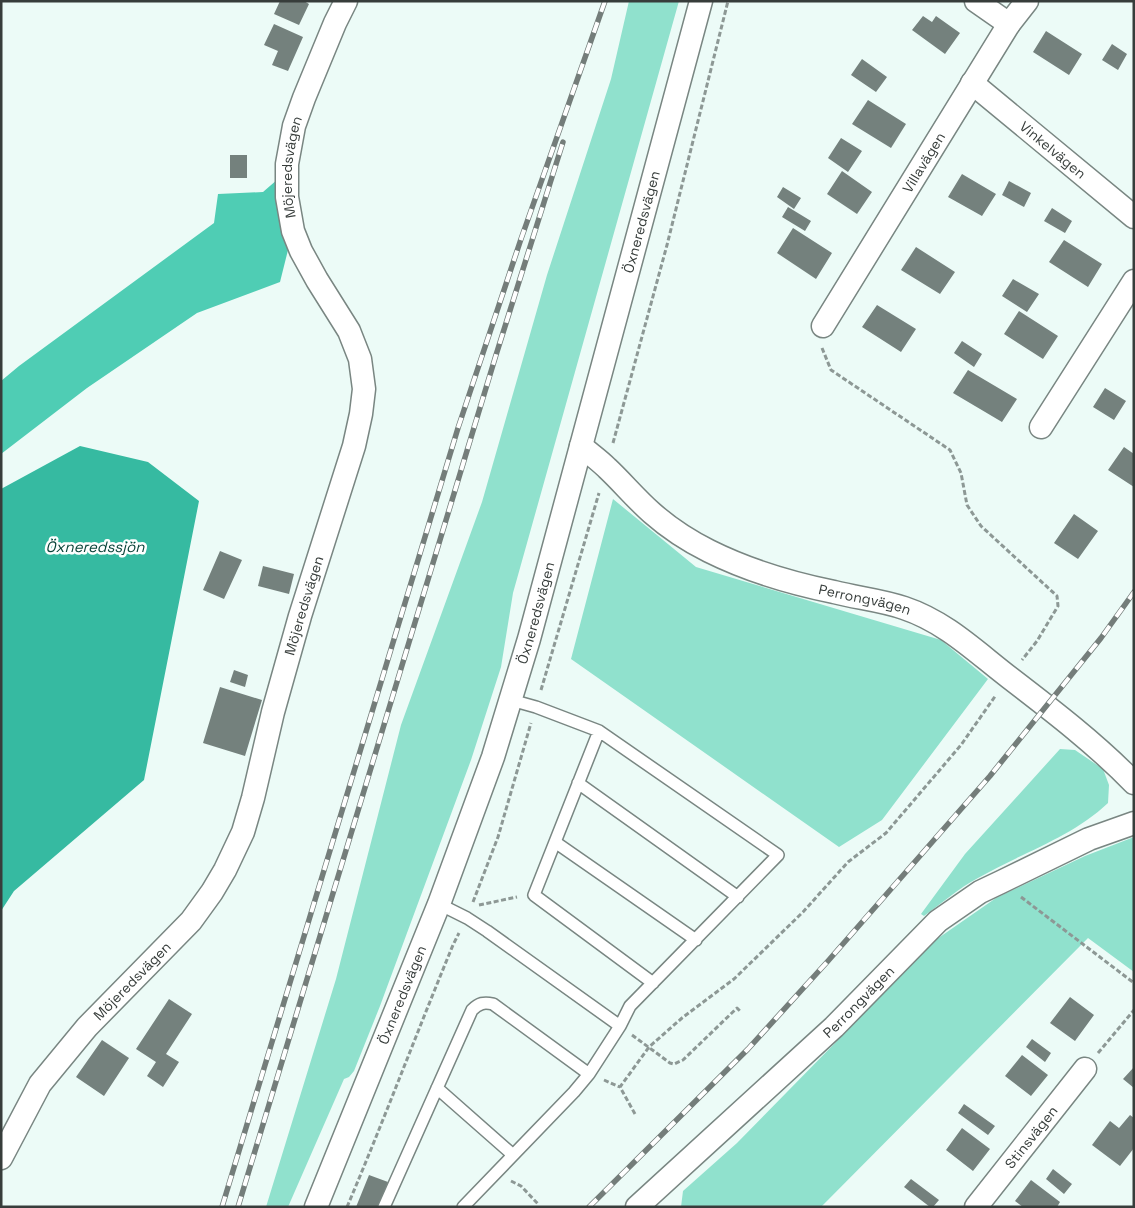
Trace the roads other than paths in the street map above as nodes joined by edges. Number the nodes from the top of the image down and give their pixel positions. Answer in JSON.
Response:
{"nodes":[{"id":1,"x":346,"y":1,"type":"edge"},
{"id":2,"x":700,"y":1,"type":"edge"},
{"id":3,"x":976,"y":1,"type":"edge"},
{"id":4,"x":1027,"y":1,"type":"edge"},
{"id":5,"x":1009,"y":24,"type":"junction"},
{"id":6,"x":972,"y":83,"type":"junction"},
{"id":7,"x":1134,"y":217,"type":"edge"},
{"id":8,"x":1134,"y":280,"type":"edge"},
{"id":9,"x":823,"y":326,"type":"road end"},
{"id":10,"x":1041,"y":427,"type":"dead end"},
{"id":11,"x":580,"y":446,"type":"junction"},
{"id":12,"x":511,"y":700,"type":"junction"},
{"id":13,"x":599,"y":731,"type":"junction"},
{"id":14,"x":578,"y":783,"type":"junction"},
{"id":15,"x":1134,"y":783,"type":"edge"},
{"id":16,"x":1134,"y":822,"type":"edge"},
{"id":17,"x":555,"y":842,"type":"junction"},
{"id":18,"x":738,"y":897,"type":"junction"},
{"id":19,"x":439,"y":904,"type":"junction"},
{"id":20,"x":696,"y":940,"type":"junction"},
{"id":21,"x":653,"y":983,"type":"junction"},
{"id":22,"x":620,"y":1026,"type":"junction"},
{"id":23,"x":1085,"y":1069,"type":"road end"},
{"id":24,"x":589,"y":1074,"type":"junction"},
{"id":25,"x":437,"y":1088,"type":"junction"},
{"id":26,"x":512,"y":1154,"type":"junction"},
{"id":27,"x":1,"y":1158,"type":"edge"},
{"id":28,"x":646,"y":1204,"type":"edge"},
{"id":29,"x":316,"y":1207,"type":"edge"},
{"id":30,"x":384,"y":1207,"type":"edge"},
{"id":31,"x":463,"y":1207,"type":"edge"},
{"id":32,"x":976,"y":1207,"type":"edge"}],
"edges":[{"from":1,"to":27,"type":"street","name":"Möjeredsvägen"},
{"from":2,"to":11,"type":"street","name":"Öxneredsvägen"},
{"from":3,"to":5,"type":"street"},
{"from":4,"to":5,"type":"street","name":"Villavägen"},
{"from":5,"to":6,"type":"street","name":"Villavägen"},
{"from":6,"to":7,"type":"street","name":"Vinkelvägen"},
{"from":6,"to":9,"type":"street","name":"Villavägen"},
{"from":8,"to":10,"type":"street"},
{"from":11,"to":12,"type":"street","name":"Öxneredsvägen"},
{"from":11,"to":15,"type":"street","name":"Perrongvägen"},
{"from":12,"to":13,"type":"lane"},
{"from":12,"to":19,"type":"street","name":"Öxneredsvägen"},
{"from":13,"to":14,"type":"lane"},
{"from":13,"to":18,"type":"lane"},
{"from":14,"to":17,"type":"lane"},
{"from":14,"to":18,"type":"lane"},
{"from":16,"to":28,"type":"street","name":"Perrongvägen"},
{"from":17,"to":20,"type":"lane"},
{"from":17,"to":21,"type":"lane"},
{"from":18,"to":20,"type":"lane"},
{"from":19,"to":22,"type":"lane"},
{"from":19,"to":29,"type":"street","name":"Öxneredsvägen"},
{"from":20,"to":21,"type":"lane"},
{"from":21,"to":22,"type":"lane"},
{"from":22,"to":24,"type":"lane"},
{"from":23,"to":32,"type":"street","name":"Stinsvägen"},
{"from":24,"to":25,"type":"lane"},
{"from":24,"to":26,"type":"lane"},
{"from":25,"to":26,"type":"lane"},
{"from":25,"to":30,"type":"lane"},
{"from":26,"to":31,"type":"lane"}]}
